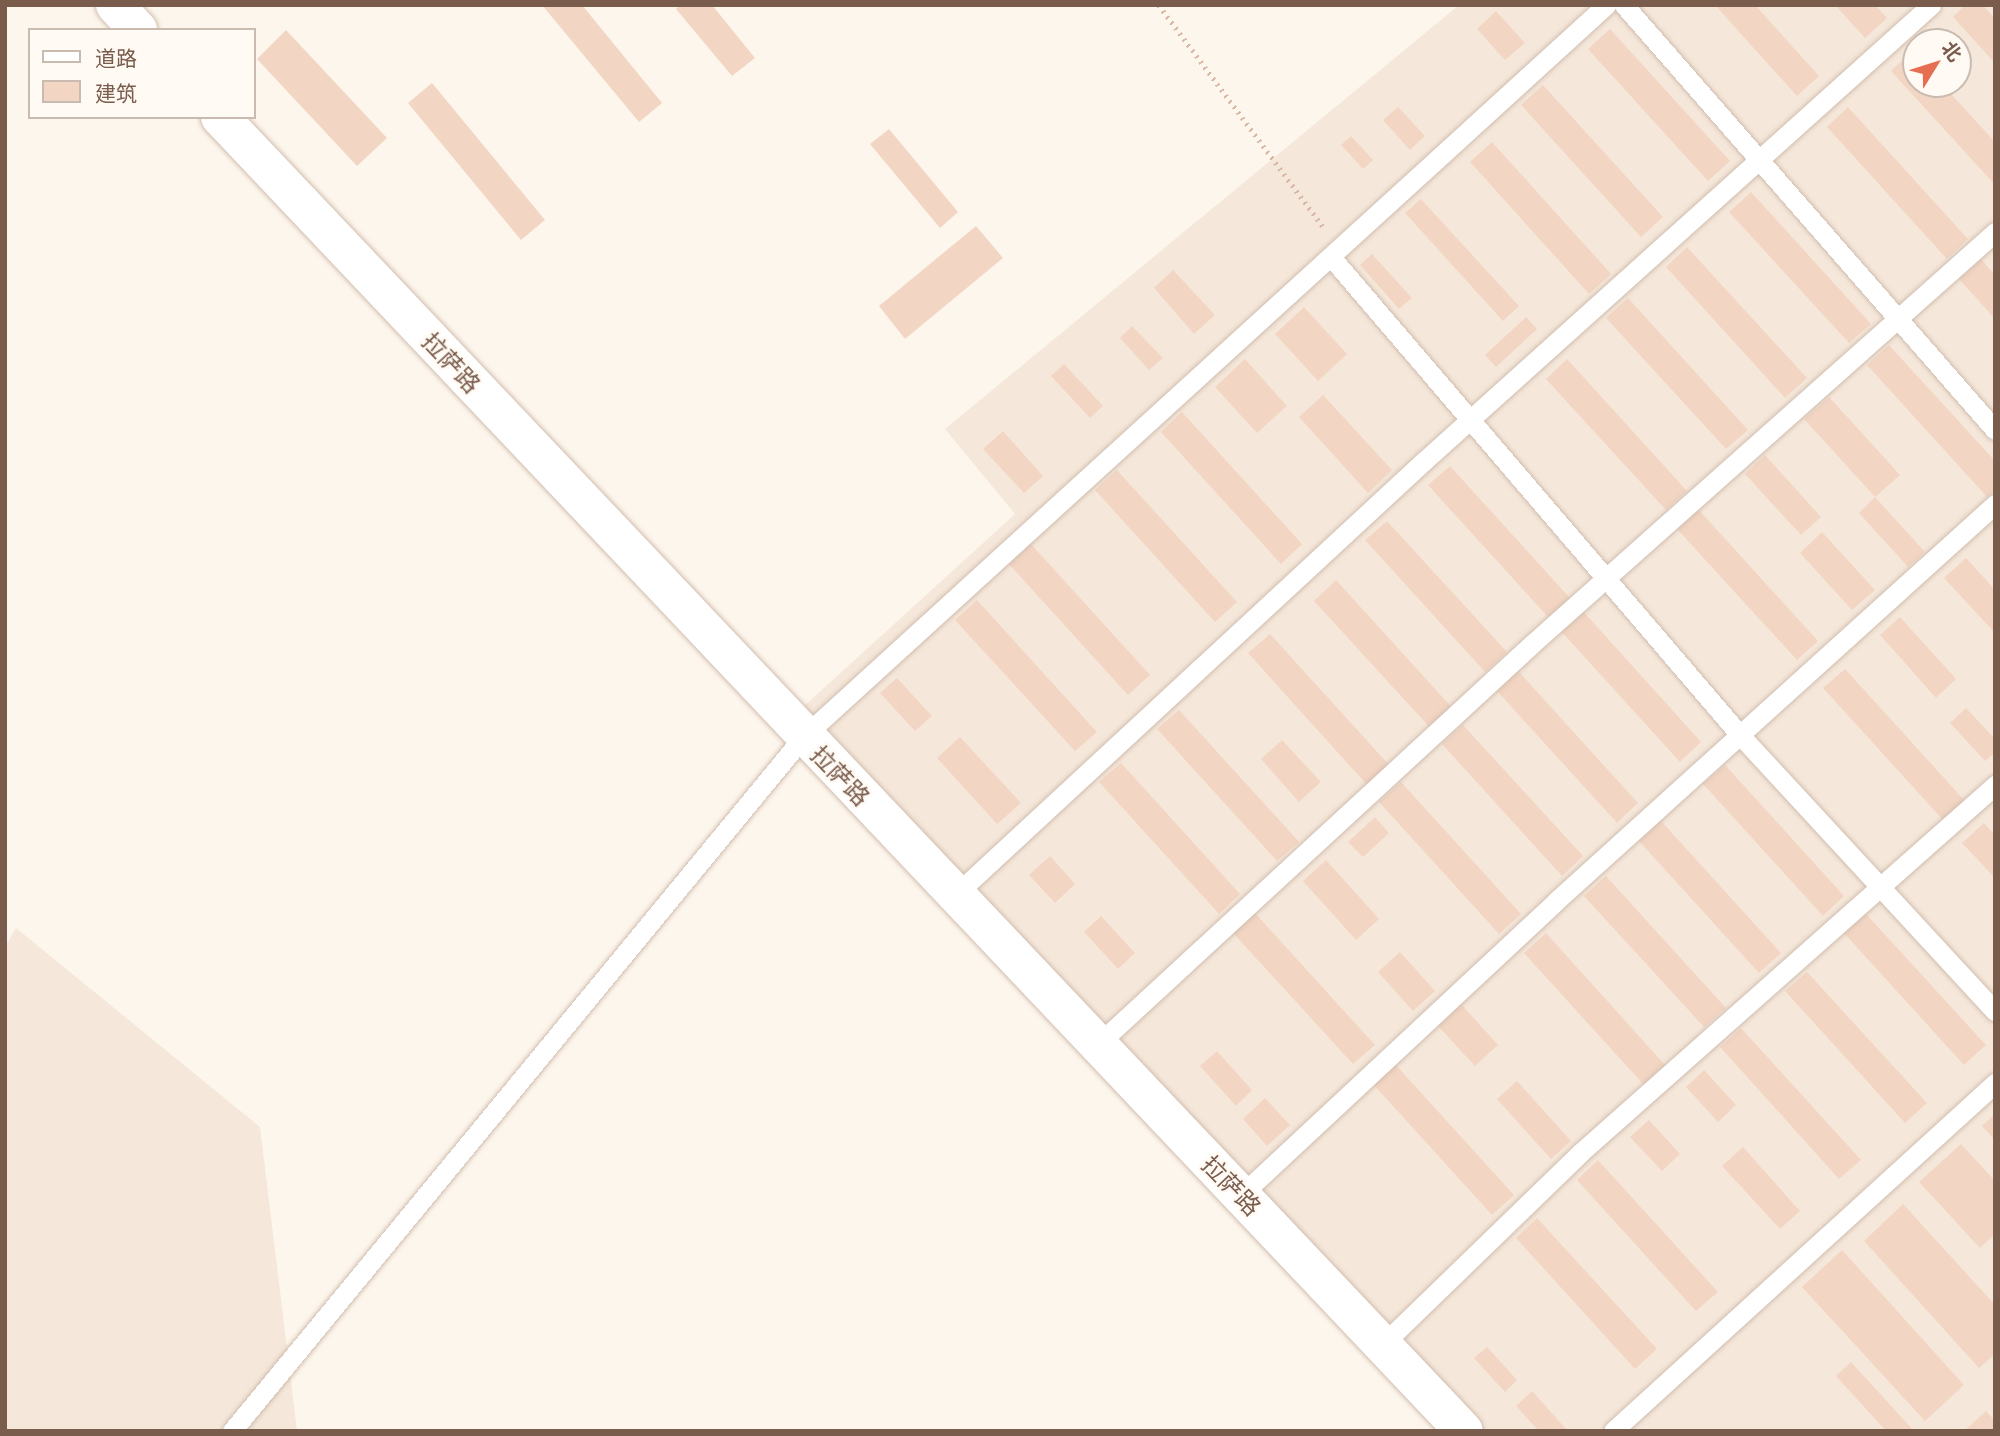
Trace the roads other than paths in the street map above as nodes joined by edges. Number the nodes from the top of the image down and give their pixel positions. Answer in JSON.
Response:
{"nodes":[{"id":1,"x":115,"y":5,"type":"edge"},
{"id":2,"x":1606,"y":5,"type":"edge"},
{"id":3,"x":1625,"y":5,"type":"edge"},
{"id":4,"x":1931,"y":5,"type":"edge"},
{"id":5,"x":136,"y":28,"type":"edge"},
{"id":6,"x":222,"y":119,"type":"edge"},
{"id":7,"x":1760,"y":159,"type":"junction"},
{"id":8,"x":1995,"y":232,"type":"edge"},
{"id":9,"x":1335,"y":254,"type":"junction"},
{"id":10,"x":1896,"y":321,"type":"junction"},
{"id":11,"x":1472,"y":417,"type":"junction"},
{"id":12,"x":1995,"y":430,"type":"edge"},
{"id":13,"x":1995,"y":504,"type":"edge"},
{"id":14,"x":1606,"y":579,"type":"junction"},
{"id":15,"x":1740,"y":736,"type":"junction"},
{"id":16,"x":803,"y":737,"type":"junction"},
{"id":17,"x":1995,"y":785,"type":"edge"},
{"id":18,"x":1881,"y":886,"type":"junction"},
{"id":19,"x":954,"y":896,"type":"junction"},
{"id":20,"x":1995,"y":1011,"type":"edge"},
{"id":21,"x":1097,"y":1045,"type":"junction"},
{"id":22,"x":1995,"y":1083,"type":"edge"},
{"id":23,"x":1240,"y":1196,"type":"junction"},
{"id":24,"x":1382,"y":1345,"type":"junction"},
{"id":25,"x":232,"y":1431,"type":"edge"},
{"id":26,"x":1464,"y":1431,"type":"edge"},
{"id":27,"x":1613,"y":1431,"type":"edge"}],
"edges":[{"from":1,"to":5,"type":"street"},
{"from":2,"to":9,"type":"lane"},
{"from":3,"to":7,"type":"lane"},
{"from":4,"to":7,"type":"lane"},
{"from":6,"to":16,"type":"street","name":"拉萨路"},
{"from":7,"to":10,"type":"lane"},
{"from":7,"to":11,"type":"lane"},
{"from":8,"to":10,"type":"lane"},
{"from":9,"to":11,"type":"lane"},
{"from":9,"to":16,"type":"lane"},
{"from":10,"to":12,"type":"lane"},
{"from":10,"to":14,"type":"lane"},
{"from":11,"to":14,"type":"lane"},
{"from":11,"to":19,"type":"lane"},
{"from":13,"to":15,"type":"lane"},
{"from":14,"to":15,"type":"lane"},
{"from":14,"to":21,"type":"lane"},
{"from":15,"to":18,"type":"lane"},
{"from":15,"to":23,"type":"lane"},
{"from":16,"to":19,"type":"street","name":"拉萨路"},
{"from":16,"to":25,"type":"lane"},
{"from":17,"to":18,"type":"lane"},
{"from":18,"to":20,"type":"lane"},
{"from":18,"to":24,"type":"lane"},
{"from":19,"to":21,"type":"street","name":"拉萨路"},
{"from":21,"to":23,"type":"street","name":"拉萨路"},
{"from":22,"to":27,"type":"lane"},
{"from":23,"to":24,"type":"street","name":"拉萨路"},
{"from":24,"to":26,"type":"street","name":"拉萨路"}]}
